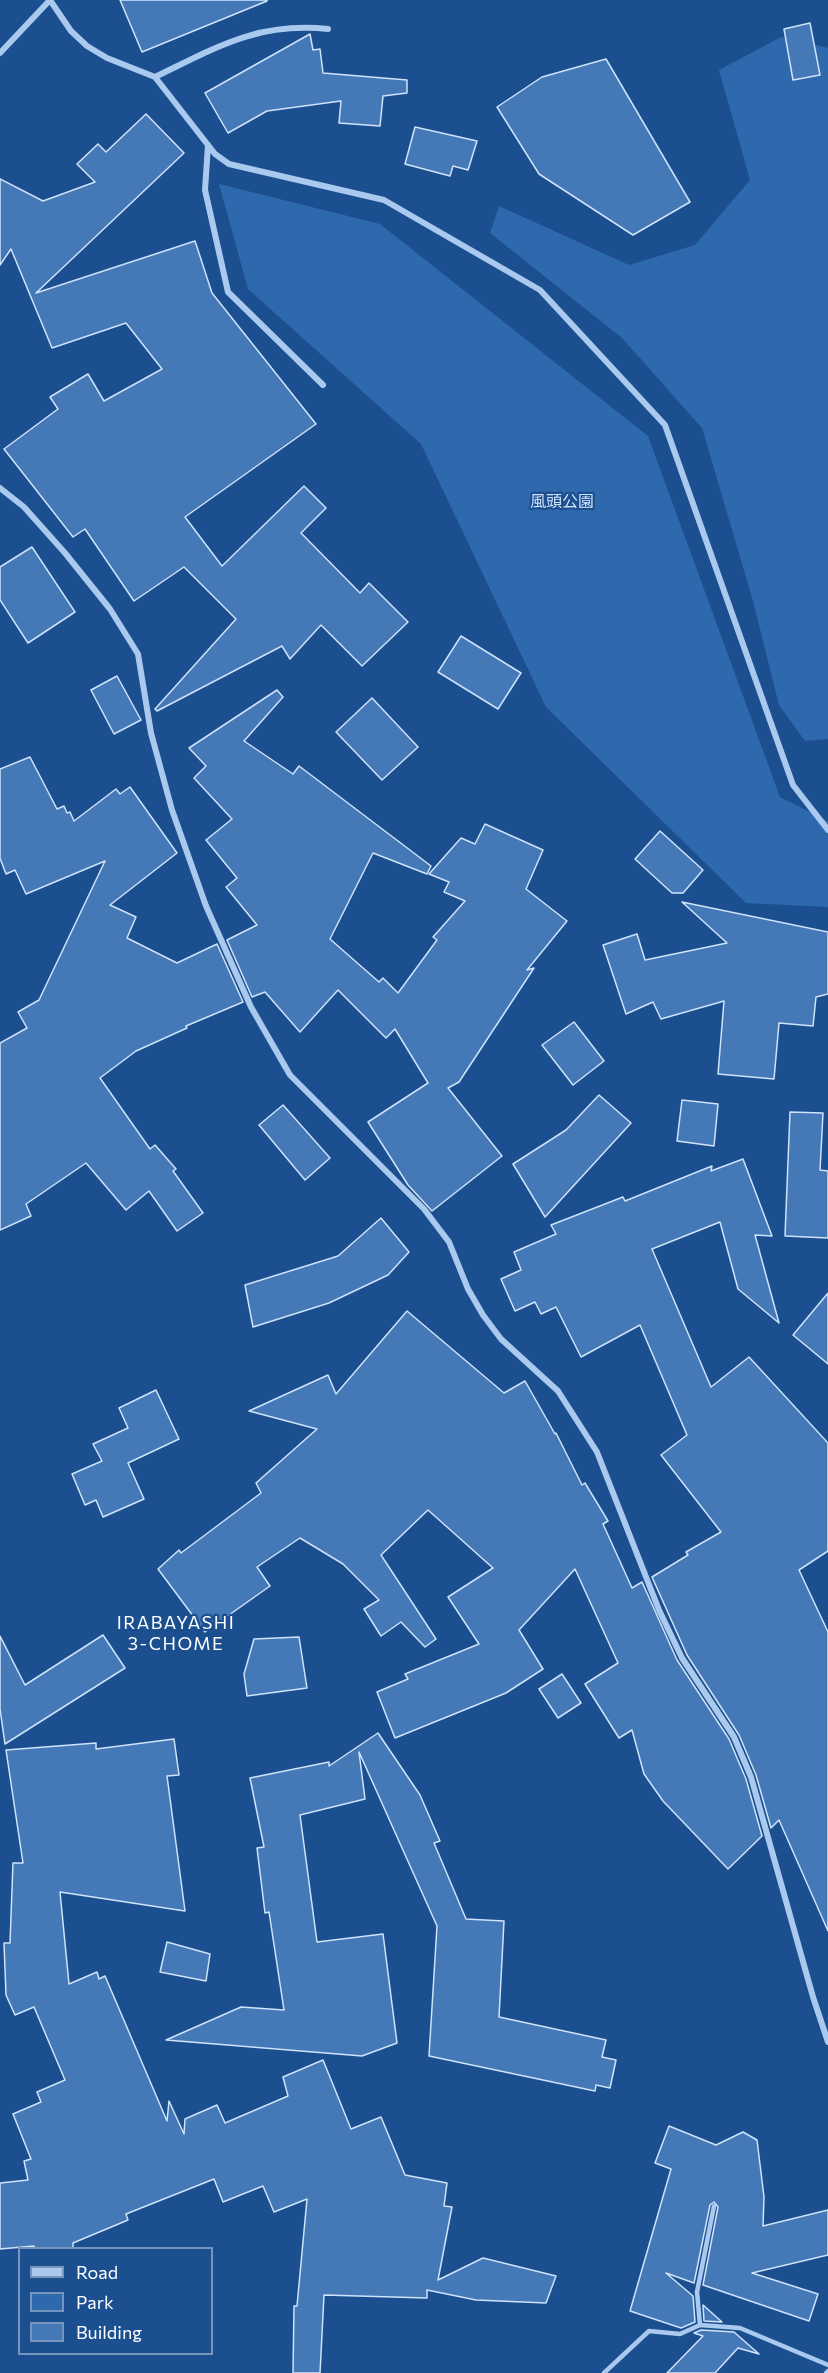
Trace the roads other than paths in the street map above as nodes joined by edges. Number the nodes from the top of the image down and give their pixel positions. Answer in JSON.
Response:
{"nodes":[{"id":1,"x":50,"y":0,"type":"edge"},
{"id":2,"x":328,"y":29,"type":"dead end"},
{"id":3,"x":0,"y":53,"type":"edge"},
{"id":4,"x":155,"y":77,"type":"junction"},
{"id":5,"x":208,"y":145,"type":"junction"},
{"id":6,"x":323,"y":385,"type":"dead end"},
{"id":7,"x":0,"y":488,"type":"edge"},
{"id":8,"x":828,"y":830,"type":"edge"},
{"id":9,"x":828,"y":2042,"type":"edge"},
{"id":10,"x":714,"y":2206,"type":"dead end"},
{"id":11,"x":700,"y":2325,"type":"junction"},
{"id":12,"x":828,"y":2365,"type":"edge"},
{"id":13,"x":604,"y":2373,"type":"edge"}],
"edges":[{"from":1,"to":3,"type":"street"},
{"from":1,"to":4,"type":"street"},
{"from":2,"to":4,"type":"street"},
{"from":4,"to":5,"type":"street"},
{"from":5,"to":6,"type":"street"},
{"from":5,"to":8,"type":"street"},
{"from":7,"to":9,"type":"street"},
{"from":10,"to":11,"type":"lane"},
{"from":11,"to":12,"type":"lane"},
{"from":11,"to":13,"type":"lane"}]}
